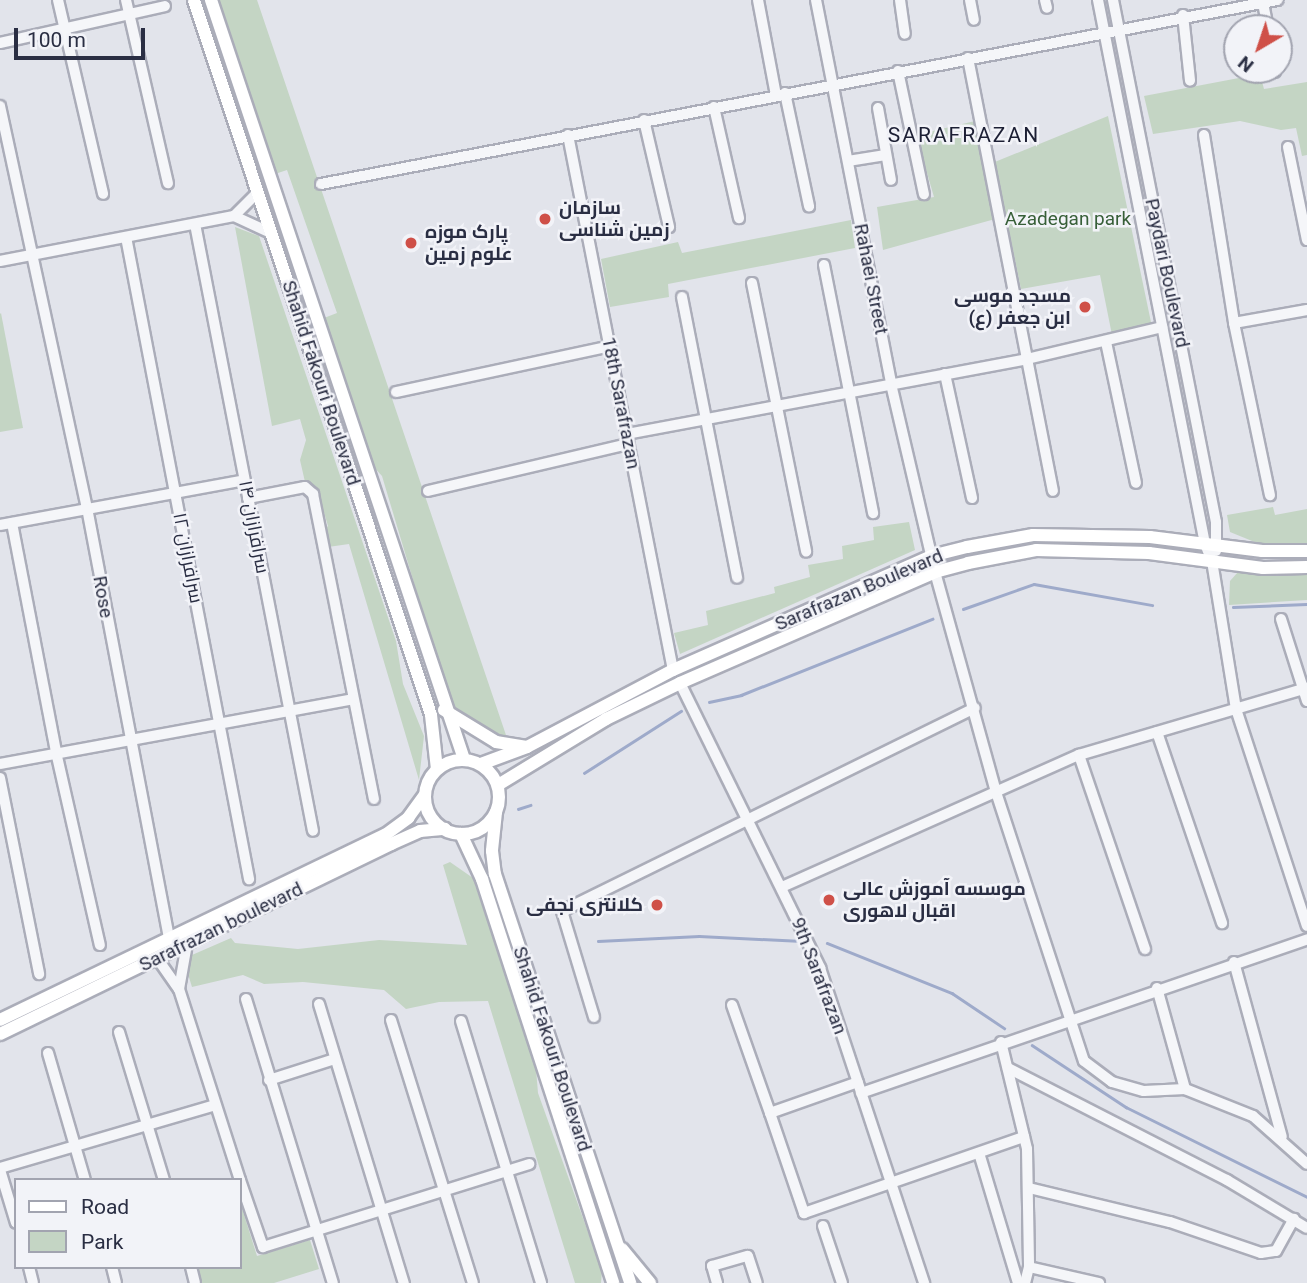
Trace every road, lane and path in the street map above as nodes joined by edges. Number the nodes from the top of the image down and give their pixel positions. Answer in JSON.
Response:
{"nodes":[{"id":1,"x":58,"y":0,"type":"edge"},
{"id":2,"x":125,"y":0,"type":"edge"},
{"id":3,"x":194,"y":0,"type":"edge"},
{"id":4,"x":211,"y":0,"type":"edge"},
{"id":5,"x":758,"y":0,"type":"edge"},
{"id":6,"x":816,"y":0,"type":"edge"},
{"id":7,"x":900,"y":0,"type":"edge"},
{"id":8,"x":971,"y":0,"type":"edge"},
{"id":9,"x":1098,"y":0,"type":"edge"},
{"id":10,"x":1113,"y":0,"type":"edge"},
{"id":11,"x":1277,"y":0,"type":"edge"},
{"id":12,"x":1264,"y":3,"type":"junction"},
{"id":13,"x":165,"y":6,"type":"dead end"},
{"id":14,"x":129,"y":14,"type":"junction"},
{"id":15,"x":1266,"y":14,"type":"edge"},
{"id":16,"x":1183,"y":15,"type":"junction"},
{"id":17,"x":974,"y":20,"type":"dead end"},
{"id":18,"x":64,"y":29,"type":"junction"},
{"id":19,"x":1119,"y":31,"type":"junction"},
{"id":20,"x":1104,"y":33,"type":"junction"},
{"id":21,"x":905,"y":34,"type":"dead end"},
{"id":22,"x":0,"y":43,"type":"edge"},
{"id":23,"x":968,"y":58,"type":"junction"},
{"id":24,"x":898,"y":71,"type":"junction"},
{"id":25,"x":1190,"y":80,"type":"dead end"},
{"id":26,"x":833,"y":83,"type":"junction"},
{"id":27,"x":780,"y":94,"type":"junction"},
{"id":28,"x":0,"y":106,"type":"edge"},
{"id":29,"x":714,"y":107,"type":"junction"},
{"id":30,"x":878,"y":108,"type":"dead end"},
{"id":31,"x":644,"y":120,"type":"junction"},
{"id":32,"x":568,"y":135,"type":"junction"},
{"id":33,"x":1204,"y":135,"type":"dead end"},
{"id":34,"x":1288,"y":147,"type":"dead end"},
{"id":35,"x":886,"y":155,"type":"junction"},
{"id":36,"x":848,"y":161,"type":"junction"},
{"id":37,"x":891,"y":180,"type":"dead end"},
{"id":38,"x":168,"y":183,"type":"dead end"},
{"id":39,"x":321,"y":184,"type":"dead end"},
{"id":40,"x":258,"y":192,"type":"junction"},
{"id":41,"x":103,"y":194,"type":"dead end"},
{"id":42,"x":924,"y":194,"type":"dead end"},
{"id":43,"x":809,"y":206,"type":"dead end"},
{"id":44,"x":234,"y":216,"type":"junction"},
{"id":45,"x":739,"y":218,"type":"dead end"},
{"id":46,"x":195,"y":224,"type":"junction"},
{"id":47,"x":669,"y":228,"type":"dead end"},
{"id":48,"x":271,"y":233,"type":"junction"},
{"id":49,"x":126,"y":237,"type":"junction"},
{"id":50,"x":1307,"y":240,"type":"edge"},
{"id":51,"x":35,"y":254,"type":"junction"},
{"id":52,"x":0,"y":261,"type":"edge"},
{"id":53,"x":824,"y":265,"type":"dead end"},
{"id":54,"x":752,"y":283,"type":"dead end"},
{"id":55,"x":682,"y":297,"type":"dead end"},
{"id":56,"x":1307,"y":310,"type":"edge"},
{"id":57,"x":1234,"y":323,"type":"junction"},
{"id":58,"x":1162,"y":327,"type":"junction"},
{"id":59,"x":1106,"y":342,"type":"junction"},
{"id":60,"x":610,"y":346,"type":"junction"},
{"id":61,"x":1027,"y":359,"type":"junction"},
{"id":62,"x":945,"y":374,"type":"junction"},
{"id":63,"x":891,"y":384,"type":"junction"},
{"id":64,"x":396,"y":392,"type":"dead end"},
{"id":65,"x":850,"y":392,"type":"junction"},
{"id":66,"x":779,"y":405,"type":"junction"},
{"id":67,"x":706,"y":419,"type":"junction"},
{"id":68,"x":628,"y":439,"type":"junction"},
{"id":69,"x":244,"y":480,"type":"junction"},
{"id":70,"x":1136,"y":483,"type":"dead end"},
{"id":71,"x":428,"y":491,"type":"dead end"},
{"id":72,"x":1053,"y":491,"type":"dead end"},
{"id":73,"x":175,"y":493,"type":"junction"},
{"id":74,"x":1270,"y":495,"type":"dead end"},
{"id":75,"x":248,"y":498,"type":"junction"},
{"id":76,"x":972,"y":498,"type":"dead end"},
{"id":77,"x":87,"y":509,"type":"junction"},
{"id":78,"x":873,"y":513,"type":"dead end"},
{"id":79,"x":12,"y":523,"type":"junction"},
{"id":80,"x":0,"y":525,"type":"edge"},
{"id":81,"x":1205,"y":544,"type":"junction"},
{"id":82,"x":1218,"y":546,"type":"junction"},
{"id":83,"x":1307,"y":551,"type":"edge"},
{"id":84,"x":806,"y":552,"type":"dead end"},
{"id":85,"x":931,"y":556,"type":"junction"},
{"id":86,"x":1212,"y":561,"type":"junction"},
{"id":87,"x":1307,"y":567,"type":"edge"},
{"id":88,"x":935,"y":572,"type":"junction"},
{"id":89,"x":737,"y":578,"type":"dead end"},
{"id":90,"x":1281,"y":620,"type":"dead end"},
{"id":91,"x":673,"y":670,"type":"junction"},
{"id":92,"x":680,"y":683,"type":"junction"},
{"id":93,"x":1305,"y":689,"type":"edge"},
{"id":94,"x":354,"y":699,"type":"junction"},
{"id":95,"x":1307,"y":701,"type":"edge"},
{"id":96,"x":975,"y":708,"type":"junction"},
{"id":97,"x":1236,"y":709,"type":"junction"},
{"id":98,"x":444,"y":710,"type":"junction"},
{"id":99,"x":289,"y":711,"type":"junction"},
{"id":100,"x":219,"y":724,"type":"junction"},
{"id":101,"x":1157,"y":732,"type":"junction"},
{"id":102,"x":129,"y":740,"type":"junction"},
{"id":103,"x":527,"y":747,"type":"junction"},
{"id":104,"x":56,"y":752,"type":"junction"},
{"id":105,"x":1079,"y":755,"type":"junction"},
{"id":106,"x":464,"y":760,"type":"junction"},
{"id":107,"x":0,"y":764,"type":"edge"},
{"id":108,"x":481,"y":765,"type":"junction"},
{"id":109,"x":437,"y":769,"type":"junction"},
{"id":110,"x":0,"y":778,"type":"edge"},
{"id":111,"x":498,"y":785,"type":"junction"},
{"id":112,"x":995,"y":789,"type":"junction"},
{"id":113,"x":425,"y":795,"type":"junction"},
{"id":114,"x":373,"y":799,"type":"dead end"},
{"id":115,"x":496,"y":812,"type":"junction"},
{"id":116,"x":748,"y":819,"type":"junction"},
{"id":117,"x":445,"y":829,"type":"junction"},
{"id":118,"x":313,"y":831,"type":"dead end"},
{"id":119,"x":461,"y":834,"type":"junction"},
{"id":120,"x":249,"y":879,"type":"dead end"},
{"id":121,"x":782,"y":887,"type":"junction"},
{"id":122,"x":1222,"y":923,"type":"dead end"},
{"id":123,"x":1307,"y":926,"type":"edge"},
{"id":124,"x":169,"y":939,"type":"junction"},
{"id":125,"x":1307,"y":939,"type":"edge"},
{"id":126,"x":187,"y":944,"type":"junction"},
{"id":127,"x":100,"y":945,"type":"dead end"},
{"id":128,"x":1145,"y":949,"type":"dead end"},
{"id":129,"x":157,"y":958,"type":"junction"},
{"id":130,"x":1234,"y":962,"type":"junction"},
{"id":131,"x":39,"y":974,"type":"dead end"},
{"id":132,"x":1157,"y":988,"type":"junction"},
{"id":133,"x":179,"y":989,"type":"junction"},
{"id":134,"x":246,"y":999,"type":"dead end"},
{"id":135,"x":319,"y":1004,"type":"dead end"},
{"id":136,"x":732,"y":1005,"type":"dead end"},
{"id":137,"x":594,"y":1017,"type":"dead end"},
{"id":138,"x":1071,"y":1019,"type":"junction"},
{"id":139,"x":0,"y":1020,"type":"edge"},
{"id":140,"x":391,"y":1020,"type":"dead end"},
{"id":141,"x":461,"y":1021,"type":"dead end"},
{"id":142,"x":119,"y":1032,"type":"dead end"},
{"id":143,"x":0,"y":1034,"type":"edge"},
{"id":144,"x":1001,"y":1042,"type":"junction"},
{"id":145,"x":48,"y":1053,"type":"dead end"},
{"id":146,"x":335,"y":1059,"type":"junction"},
{"id":147,"x":1008,"y":1068,"type":"junction"},
{"id":148,"x":269,"y":1080,"type":"junction"},
{"id":149,"x":859,"y":1087,"type":"junction"},
{"id":150,"x":1185,"y":1088,"type":"junction"},
{"id":151,"x":215,"y":1105,"type":"junction"},
{"id":152,"x":770,"y":1113,"type":"junction"},
{"id":153,"x":146,"y":1125,"type":"junction"},
{"id":154,"x":1024,"y":1137,"type":"junction"},
{"id":155,"x":1282,"y":1138,"type":"junction"},
{"id":156,"x":75,"y":1146,"type":"junction"},
{"id":157,"x":979,"y":1153,"type":"junction"},
{"id":158,"x":529,"y":1164,"type":"dead end"},
{"id":159,"x":1307,"y":1164,"type":"edge"},
{"id":160,"x":0,"y":1169,"type":"edge"},
{"id":161,"x":507,"y":1171,"type":"junction"},
{"id":162,"x":84,"y":1178,"type":"edge"},
{"id":163,"x":163,"y":1178,"type":"edge"},
{"id":164,"x":238,"y":1178,"type":"edge"},
{"id":165,"x":891,"y":1184,"type":"junction"},
{"id":166,"x":1029,"y":1188,"type":"junction"},
{"id":167,"x":242,"y":1189,"type":"edge"},
{"id":168,"x":443,"y":1191,"type":"junction"},
{"id":169,"x":380,"y":1210,"type":"junction"},
{"id":170,"x":14,"y":1216,"type":"edge"},
{"id":171,"x":1294,"y":1219,"type":"junction"},
{"id":172,"x":824,"y":1226,"type":"dead end"},
{"id":173,"x":1307,"y":1228,"type":"edge"},
{"id":174,"x":316,"y":1230,"type":"junction"},
{"id":175,"x":614,"y":1238,"type":"junction"},
{"id":176,"x":1029,"y":1267,"type":"junction"},
{"id":177,"x":333,"y":1283,"type":"edge"},
{"id":178,"x":404,"y":1283,"type":"edge"},
{"id":179,"x":473,"y":1283,"type":"edge"},
{"id":180,"x":541,"y":1283,"type":"edge"},
{"id":181,"x":613,"y":1283,"type":"edge"},
{"id":182,"x":630,"y":1283,"type":"edge"},
{"id":183,"x":649,"y":1283,"type":"edge"},
{"id":184,"x":717,"y":1283,"type":"edge"},
{"id":185,"x":757,"y":1283,"type":"edge"},
{"id":186,"x":842,"y":1283,"type":"edge"},
{"id":187,"x":924,"y":1283,"type":"edge"},
{"id":188,"x":1018,"y":1283,"type":"edge"},
{"id":189,"x":1025,"y":1283,"type":"edge"},
{"id":190,"x":1098,"y":1283,"type":"edge"}],
"edges":[{"from":1,"to":18,"type":"street"},
{"from":2,"to":14,"type":"street"},
{"from":3,"to":40,"type":"main road","name":"Shahid Fakouri Boulevard"},
{"from":4,"to":98,"type":"main road","name":"Shahid Fakouri Boulevard"},
{"from":5,"to":27,"type":"street"},
{"from":6,"to":26,"type":"street","name":"Rahaei Street"},
{"from":7,"to":21,"type":"street"},
{"from":8,"to":17,"type":"street"},
{"from":9,"to":20,"type":"street","name":"Paydari Boulevard"},
{"from":10,"to":19,"type":"street","name":"Paydari Boulevard"},
{"from":11,"to":12,"type":"street"},
{"from":12,"to":15,"type":"street"},
{"from":12,"to":16,"type":"street"},
{"from":13,"to":14,"type":"street"},
{"from":14,"to":18,"type":"street"},
{"from":14,"to":38,"type":"street"},
{"from":16,"to":19,"type":"street"},
{"from":16,"to":25,"type":"street"},
{"from":18,"to":22,"type":"street"},
{"from":18,"to":41,"type":"street"},
{"from":19,"to":20,"type":"street"},
{"from":19,"to":82,"type":"street","name":"Paydari Boulevard"},
{"from":20,"to":23,"type":"street"},
{"from":20,"to":58,"type":"street","name":"Paydari Boulevard"},
{"from":23,"to":24,"type":"street"},
{"from":23,"to":61,"type":"street"},
{"from":24,"to":26,"type":"street"},
{"from":24,"to":42,"type":"street"},
{"from":26,"to":27,"type":"street"},
{"from":26,"to":36,"type":"street","name":"Rahaei Street"},
{"from":27,"to":29,"type":"street"},
{"from":27,"to":43,"type":"street"},
{"from":28,"to":51,"type":"street","name":"Rose"},
{"from":29,"to":31,"type":"street"},
{"from":29,"to":45,"type":"street"},
{"from":30,"to":35,"type":"street"},
{"from":31,"to":32,"type":"street"},
{"from":31,"to":47,"type":"street"},
{"from":32,"to":39,"type":"street"},
{"from":32,"to":60,"type":"street","name":"18th Sarafrazan"},
{"from":33,"to":57,"type":"street"},
{"from":34,"to":50,"type":"street"},
{"from":35,"to":36,"type":"street"},
{"from":35,"to":37,"type":"street"},
{"from":36,"to":63,"type":"street","name":"Rahaei Street"},
{"from":40,"to":44,"type":"street"},
{"from":40,"to":48,"type":"main road","name":"Shahid Fakouri Boulevard"},
{"from":44,"to":46,"type":"street"},
{"from":44,"to":48,"type":"street"},
{"from":46,"to":49,"type":"street"},
{"from":46,"to":69,"type":"street","name":"سرافرازان ۱۴"},
{"from":48,"to":109,"type":"main road","name":"Shahid Fakouri Boulevard"},
{"from":49,"to":51,"type":"street"},
{"from":49,"to":73,"type":"street","name":"سرافرازان ۱۲"},
{"from":51,"to":52,"type":"street"},
{"from":51,"to":77,"type":"street","name":"Rose"},
{"from":53,"to":65,"type":"street"},
{"from":54,"to":66,"type":"street"},
{"from":55,"to":67,"type":"street"},
{"from":56,"to":57,"type":"street"},
{"from":57,"to":74,"type":"street"},
{"from":58,"to":59,"type":"street"},
{"from":58,"to":81,"type":"street","name":"Paydari Boulevard"},
{"from":59,"to":61,"type":"street"},
{"from":59,"to":70,"type":"street"},
{"from":60,"to":64,"type":"street"},
{"from":60,"to":68,"type":"street","name":"18th Sarafrazan"},
{"from":61,"to":62,"type":"street"},
{"from":61,"to":72,"type":"street"},
{"from":62,"to":63,"type":"street"},
{"from":62,"to":76,"type":"street"},
{"from":63,"to":65,"type":"street"},
{"from":63,"to":85,"type":"street","name":"Rahaei Street"},
{"from":65,"to":66,"type":"street"},
{"from":65,"to":78,"type":"street"},
{"from":66,"to":67,"type":"street"},
{"from":66,"to":84,"type":"street"},
{"from":67,"to":68,"type":"street"},
{"from":67,"to":89,"type":"street"},
{"from":68,"to":71,"type":"street"},
{"from":68,"to":91,"type":"street","name":"18th Sarafrazan"},
{"from":69,"to":73,"type":"street"},
{"from":69,"to":75,"type":"street","name":"سرافرازان ۱۴"},
{"from":73,"to":77,"type":"street"},
{"from":73,"to":100,"type":"street","name":"سرافرازان ۱۲"},
{"from":75,"to":94,"type":"street"},
{"from":75,"to":99,"type":"street","name":"سرافرازان ۱۴"},
{"from":77,"to":79,"type":"street"},
{"from":77,"to":102,"type":"street","name":"Rose"},
{"from":79,"to":80,"type":"street"},
{"from":79,"to":104,"type":"street"},
{"from":81,"to":82,"type":"main road","name":"Sarafrazan Boulevard"},
{"from":81,"to":85,"type":"main road","name":"Sarafrazan Boulevard"},
{"from":81,"to":86,"type":"street","name":"Paydari Boulevard"},
{"from":82,"to":83,"type":"main road","name":"Sarafrazan Boulevard"},
{"from":82,"to":86,"type":"street"},
{"from":85,"to":88,"type":"street","name":"Rahaei Street"},
{"from":85,"to":91,"type":"main road","name":"Sarafrazan Boulevard"},
{"from":86,"to":87,"type":"main road","name":"Sarafrazan Boulevard"},
{"from":86,"to":88,"type":"main road","name":"Sarafrazan Boulevard"},
{"from":86,"to":97,"type":"street","name":"Paydari Boulevard"},
{"from":88,"to":92,"type":"main road","name":"Sarafrazan Boulevard"},
{"from":88,"to":96,"type":"street","name":"Rahaei Street"},
{"from":90,"to":93,"type":"street"},
{"from":91,"to":103,"type":"main road","name":"Sarafrazan Boulevard"},
{"from":92,"to":111,"type":"main road","name":"Sarafrazan Boulevard"},
{"from":92,"to":116,"type":"street","name":"9th Sarafrazan"},
{"from":93,"to":95,"type":"street"},
{"from":93,"to":97,"type":"street"},
{"from":94,"to":99,"type":"street"},
{"from":94,"to":114,"type":"street"},
{"from":96,"to":112,"type":"street","name":"Rahaei Street"},
{"from":96,"to":116,"type":"street"},
{"from":97,"to":101,"type":"street"},
{"from":97,"to":123,"type":"street","name":"Paydari Boulevard"},
{"from":98,"to":103,"type":"main road"},
{"from":98,"to":106,"type":"main road","name":"Shahid Fakouri Boulevard"},
{"from":99,"to":100,"type":"street"},
{"from":99,"to":118,"type":"street","name":"سرافرازان ۱۴"},
{"from":100,"to":102,"type":"street"},
{"from":100,"to":120,"type":"street","name":"سرافرازان ۱۲"},
{"from":101,"to":105,"type":"street"},
{"from":101,"to":122,"type":"street"},
{"from":102,"to":104,"type":"street"},
{"from":102,"to":124,"type":"street","name":"Rose"},
{"from":103,"to":108,"type":"main road","name":"Sarafrazan Boulevard"},
{"from":104,"to":107,"type":"street"},
{"from":104,"to":127,"type":"street"},
{"from":105,"to":112,"type":"street"},
{"from":105,"to":128,"type":"street"},
{"from":106,"to":108,"type":"main road"},
{"from":106,"to":109,"type":"main road"},
{"from":108,"to":111,"type":"main road"},
{"from":109,"to":113,"type":"main road"},
{"from":110,"to":131,"type":"street"},
{"from":111,"to":115,"type":"main road"},
{"from":112,"to":121,"type":"street"},
{"from":112,"to":138,"type":"street","name":"Rahaei Street"},
{"from":113,"to":117,"type":"main road"},
{"from":113,"to":124,"type":"main road","name":"Sarafrazan boulevard"},
{"from":115,"to":119,"type":"main road"},
{"from":115,"to":175,"type":"main road","name":"Shahid Fakouri Boulevard"},
{"from":116,"to":121,"type":"street","name":"9th Sarafrazan"},
{"from":116,"to":137,"type":"street"},
{"from":117,"to":119,"type":"main road"},
{"from":117,"to":126,"type":"main road","name":"Sarafrazan boulevard"},
{"from":119,"to":181,"type":"main road","name":"Shahid Fakouri Boulevard"},
{"from":121,"to":149,"type":"street","name":"9th Sarafrazan"},
{"from":124,"to":139,"type":"main road","name":"Sarafrazan boulevard"},
{"from":125,"to":130,"type":"street"},
{"from":126,"to":129,"type":"main road","name":"Sarafrazan boulevard"},
{"from":126,"to":133,"type":"street"},
{"from":129,"to":133,"type":"street"},
{"from":129,"to":143,"type":"main road","name":"Sarafrazan boulevard"},
{"from":130,"to":132,"type":"street"},
{"from":130,"to":155,"type":"street"},
{"from":132,"to":138,"type":"street"},
{"from":132,"to":150,"type":"street"},
{"from":133,"to":151,"type":"street"},
{"from":134,"to":148,"type":"street"},
{"from":135,"to":146,"type":"street"},
{"from":136,"to":152,"type":"street"},
{"from":138,"to":144,"type":"street"},
{"from":138,"to":150,"type":"street","name":"Rahaei Street"},
{"from":140,"to":168,"type":"street"},
{"from":141,"to":161,"type":"street"},
{"from":142,"to":153,"type":"street"},
{"from":144,"to":147,"type":"street"},
{"from":144,"to":149,"type":"street"},
{"from":145,"to":156,"type":"street"},
{"from":146,"to":148,"type":"street"},
{"from":146,"to":169,"type":"street"},
{"from":147,"to":154,"type":"street"},
{"from":147,"to":171,"type":"street"},
{"from":148,"to":174,"type":"street"},
{"from":149,"to":152,"type":"street"},
{"from":149,"to":165,"type":"street","name":"9th Sarafrazan"},
{"from":150,"to":155,"type":"street"},
{"from":151,"to":153,"type":"street"},
{"from":151,"to":164,"type":"street"},
{"from":152,"to":165,"type":"street"},
{"from":153,"to":156,"type":"street"},
{"from":153,"to":163,"type":"street"},
{"from":154,"to":157,"type":"street"},
{"from":154,"to":166,"type":"street"},
{"from":155,"to":159,"type":"street"},
{"from":156,"to":160,"type":"street"},
{"from":156,"to":162,"type":"street"},
{"from":157,"to":165,"type":"street"},
{"from":157,"to":188,"type":"street"},
{"from":158,"to":161,"type":"street"},
{"from":160,"to":170,"type":"street"},
{"from":161,"to":168,"type":"street"},
{"from":161,"to":180,"type":"street"},
{"from":165,"to":187,"type":"street","name":"9th Sarafrazan"},
{"from":166,"to":171,"type":"street"},
{"from":166,"to":176,"type":"street"},
{"from":167,"to":174,"type":"street"},
{"from":168,"to":169,"type":"street"},
{"from":168,"to":179,"type":"street"},
{"from":169,"to":174,"type":"street"},
{"from":169,"to":178,"type":"street"},
{"from":171,"to":173,"type":"street"},
{"from":172,"to":186,"type":"street"},
{"from":174,"to":177,"type":"street"},
{"from":175,"to":182,"type":"main road","name":"Shahid Fakouri Boulevard"},
{"from":175,"to":183,"type":"main road"},
{"from":176,"to":189,"type":"street"},
{"from":176,"to":190,"type":"street"},
{"from":184,"to":185,"type":"street"}]}
